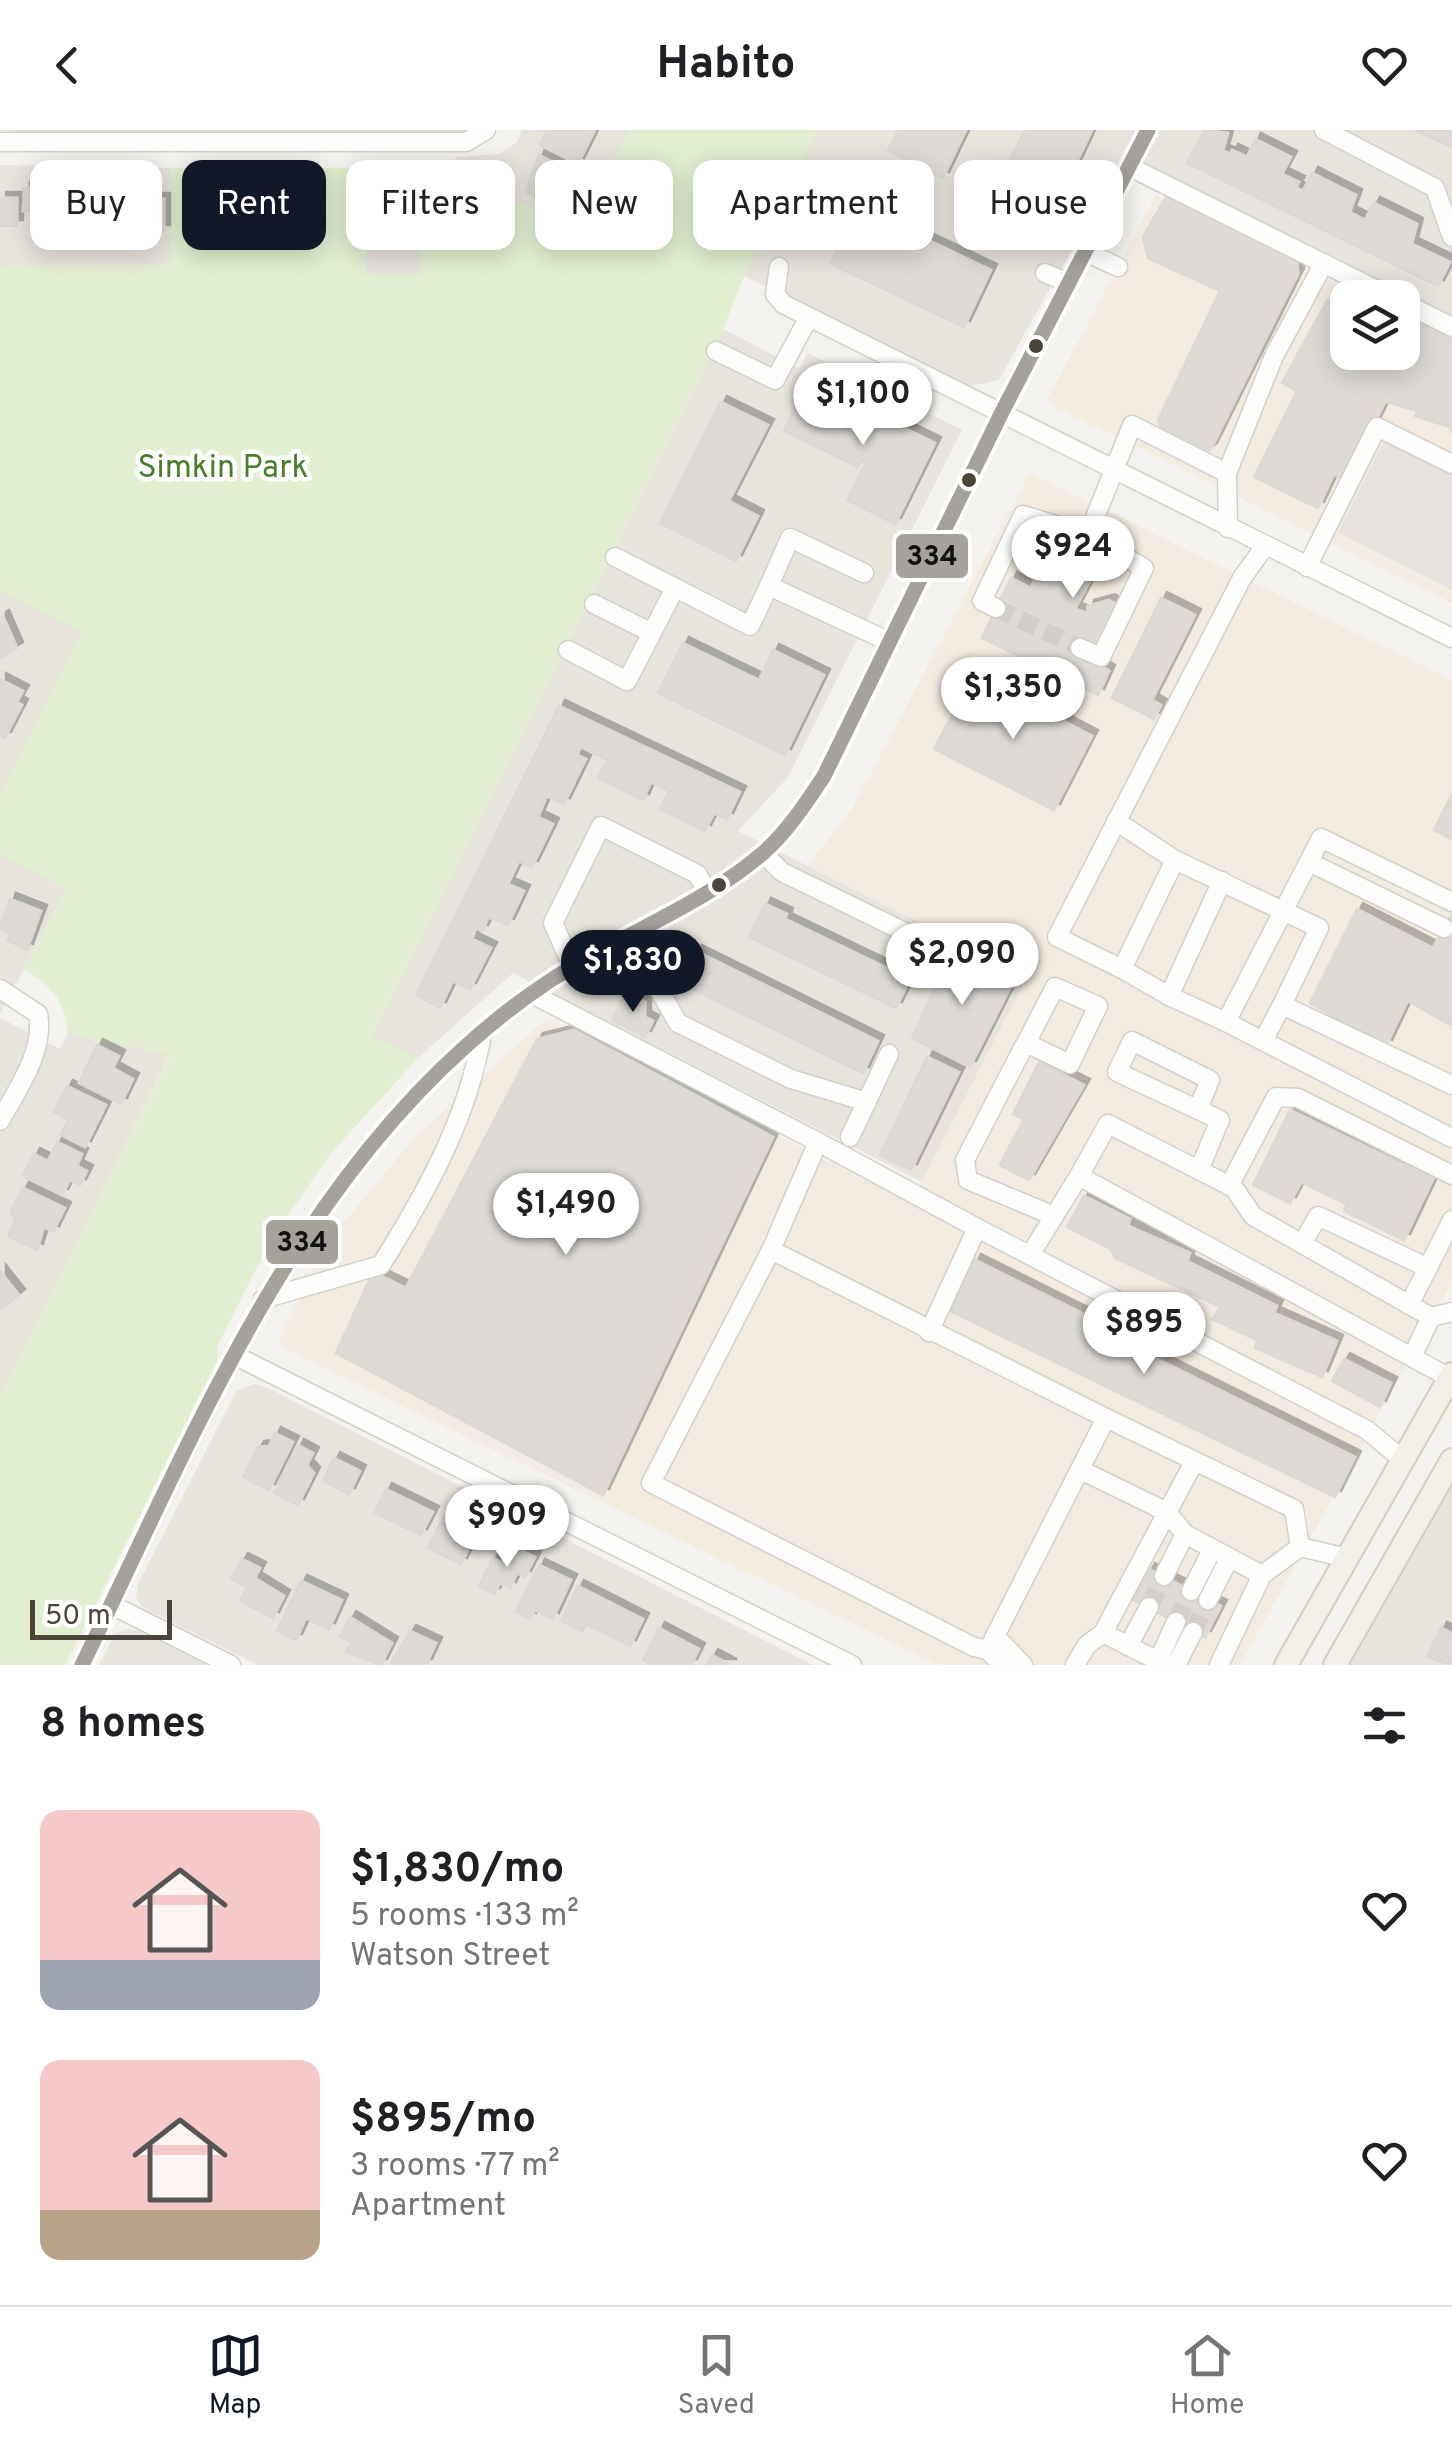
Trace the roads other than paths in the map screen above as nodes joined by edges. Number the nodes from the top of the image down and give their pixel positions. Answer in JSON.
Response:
{"nodes":[{"id":1,"x":486,"y":130,"type":"edge"},
{"id":2,"x":1148,"y":130,"type":"edge"},
{"id":3,"x":1324,"y":130,"type":"edge"},
{"id":4,"x":0,"y":142,"type":"edge"},
{"id":5,"x":1130,"y":166,"type":"junction"},
{"id":6,"x":1452,"y":237,"type":"edge"},
{"id":7,"x":1086,"y":252,"type":"junction"},
{"id":8,"x":1324,"y":263,"type":"junction"},
{"id":9,"x":780,"y":268,"type":"dead end"},
{"id":10,"x":1118,"y":268,"type":"dead end"},
{"id":11,"x":1045,"y":273,"type":"dead end"},
{"id":12,"x":1358,"y":280,"type":"edge"},
{"id":13,"x":1069,"y":284,"type":"junction"},
{"id":14,"x":1420,"y":311,"type":"edge"},
{"id":15,"x":809,"y":317,"type":"junction"},
{"id":16,"x":1452,"y":327,"type":"edge"},
{"id":17,"x":716,"y":351,"type":"dead end"},
{"id":18,"x":1001,"y":414,"type":"junction"},
{"id":19,"x":1452,"y":464,"type":"edge"},
{"id":20,"x":1114,"y":472,"type":"junction"},
{"id":21,"x":1227,"y":473,"type":"junction"},
{"id":22,"x":1228,"y":528,"type":"junction"},
{"id":23,"x":1088,"y":534,"type":"junction"},
{"id":24,"x":1265,"y":546,"type":"junction"},
{"id":25,"x":615,"y":557,"type":"dead end"},
{"id":26,"x":1307,"y":566,"type":"junction"},
{"id":27,"x":864,"y":573,"type":"dead end"},
{"id":28,"x":769,"y":586,"type":"junction"},
{"id":29,"x":675,"y":588,"type":"junction"},
{"id":30,"x":594,"y":604,"type":"dead end"},
{"id":31,"x":989,"y":604,"type":"dead end"},
{"id":32,"x":652,"y":633,"type":"junction"},
{"id":33,"x":1452,"y":638,"type":"edge"},
{"id":34,"x":890,"y":642,"type":"junction"},
{"id":35,"x":1080,"y":648,"type":"dead end"},
{"id":36,"x":568,"y":650,"type":"dead end"},
{"id":37,"x":1116,"y":821,"type":"junction"},
{"id":38,"x":763,"y":853,"type":"junction"},
{"id":39,"x":1175,"y":860,"type":"junction"},
{"id":40,"x":1309,"y":862,"type":"junction"},
{"id":41,"x":1222,"y":882,"type":"junction"},
{"id":42,"x":708,"y":892,"type":"junction"},
{"id":43,"x":1452,"y":902,"type":"edge"},
{"id":44,"x":1283,"y":910,"type":"junction"},
{"id":45,"x":1444,"y":928,"type":"dead end"},
{"id":46,"x":629,"y":937,"type":"junction"},
{"id":47,"x":925,"y":942,"type":"dead end"},
{"id":48,"x":572,"y":968,"type":"junction"},
{"id":49,"x":1122,"y":969,"type":"junction"},
{"id":50,"x":0,"y":989,"type":"edge"},
{"id":51,"x":532,"y":994,"type":"junction"},
{"id":52,"x":1169,"y":996,"type":"junction"},
{"id":53,"x":1282,"y":1005,"type":"junction"},
{"id":54,"x":1226,"y":1022,"type":"junction"},
{"id":55,"x":482,"y":1034,"type":"junction"},
{"id":56,"x":1264,"y":1040,"type":"junction"},
{"id":57,"x":1026,"y":1043,"type":"junction"},
{"id":58,"x":888,"y":1054,"type":"dead end"},
{"id":59,"x":1452,"y":1085,"type":"edge"},
{"id":60,"x":866,"y":1102,"type":"junction"},
{"id":61,"x":1198,"y":1109,"type":"junction"},
{"id":62,"x":0,"y":1121,"type":"edge"},
{"id":63,"x":850,"y":1137,"type":"dead end"},
{"id":64,"x":1452,"y":1138,"type":"edge"},
{"id":65,"x":818,"y":1142,"type":"junction"},
{"id":66,"x":1199,"y":1170,"type":"junction"},
{"id":67,"x":1452,"y":1175,"type":"edge"},
{"id":68,"x":1079,"y":1176,"type":"junction"},
{"id":69,"x":1229,"y":1186,"type":"junction"},
{"id":70,"x":1054,"y":1216,"type":"junction"},
{"id":71,"x":1452,"y":1220,"type":"edge"},
{"id":72,"x":977,"y":1228,"type":"junction"},
{"id":73,"x":1302,"y":1244,"type":"junction"},
{"id":74,"x":771,"y":1250,"type":"junction"},
{"id":75,"x":1030,"y":1256,"type":"junction"},
{"id":76,"x":1428,"y":1268,"type":"junction"},
{"id":77,"x":263,"y":1299,"type":"junction"},
{"id":78,"x":1409,"y":1305,"type":"junction"},
{"id":79,"x":1452,"y":1312,"type":"edge"},
{"id":80,"x":1430,"y":1317,"type":"junction"},
{"id":81,"x":929,"y":1332,"type":"junction"},
{"id":82,"x":236,"y":1356,"type":"junction"},
{"id":83,"x":1412,"y":1357,"type":"junction"},
{"id":84,"x":1451,"y":1376,"type":"edge"},
{"id":85,"x":1106,"y":1418,"type":"junction"},
{"id":86,"x":1403,"y":1460,"type":"junction"},
{"id":87,"x":1194,"y":1462,"type":"junction"},
{"id":88,"x":1447,"y":1469,"type":"edge"},
{"id":89,"x":1081,"y":1470,"type":"junction"},
{"id":90,"x":1167,"y":1512,"type":"junction"},
{"id":91,"x":1184,"y":1534,"type":"junction"},
{"id":92,"x":1300,"y":1547,"type":"junction"},
{"id":93,"x":1220,"y":1555,"type":"junction"},
{"id":94,"x":1347,"y":1558,"type":"junction"},
{"id":95,"x":1164,"y":1576,"type":"tunnel mouth"},
{"id":96,"x":1262,"y":1576,"type":"junction"},
{"id":97,"x":1200,"y":1595,"type":"tunnel mouth"},
{"id":98,"x":112,"y":1606,"type":"junction"},
{"id":99,"x":1149,"y":1607,"type":"tunnel mouth"},
{"id":100,"x":1176,"y":1622,"type":"tunnel mouth"},
{"id":101,"x":1103,"y":1632,"type":"junction"},
{"id":102,"x":1193,"y":1632,"type":"tunnel mouth"},
{"id":103,"x":993,"y":1644,"type":"junction"},
{"id":104,"x":1128,"y":1646,"type":"junction"},
{"id":105,"x":1167,"y":1664,"type":"edge"},
{"id":106,"x":82,"y":1665,"type":"edge"},
{"id":107,"x":231,"y":1665,"type":"edge"},
{"id":108,"x":852,"y":1665,"type":"edge"},
{"id":109,"x":1002,"y":1665,"type":"edge"},
{"id":110,"x":1022,"y":1665,"type":"edge"},
{"id":111,"x":1075,"y":1665,"type":"edge"},
{"id":112,"x":1218,"y":1665,"type":"edge"},
{"id":113,"x":1286,"y":1665,"type":"edge"},
{"id":114,"x":1335,"y":1665,"type":"edge"}],
"edges":[{"from":1,"to":4,"type":"street"},
{"from":2,"to":5,"type":"street"},
{"from":3,"to":6,"type":"street"},
{"from":5,"to":7,"type":"street"},
{"from":5,"to":8,"type":"street"},
{"from":7,"to":10,"type":"street"},
{"from":7,"to":13,"type":"street"},
{"from":8,"to":12,"type":"street"},
{"from":8,"to":21,"type":"street"},
{"from":9,"to":15,"type":"street"},
{"from":11,"to":13,"type":"street"},
{"from":13,"to":18,"type":"street"},
{"from":14,"to":16,"type":"street"},
{"from":15,"to":17,"type":"street"},
{"from":15,"to":18,"type":"street"},
{"from":18,"to":20,"type":"street"},
{"from":18,"to":34,"type":"street"},
{"from":19,"to":26,"type":"street"},
{"from":20,"to":21,"type":"street"},
{"from":20,"to":22,"type":"street"},
{"from":20,"to":23,"type":"street"},
{"from":21,"to":22,"type":"street"},
{"from":22,"to":24,"type":"street"},
{"from":23,"to":31,"type":"street"},
{"from":23,"to":35,"type":"street"},
{"from":24,"to":26,"type":"street"},
{"from":24,"to":37,"type":"street"},
{"from":25,"to":29,"type":"street"},
{"from":26,"to":33,"type":"street"},
{"from":27,"to":28,"type":"street"},
{"from":28,"to":29,"type":"street"},
{"from":28,"to":34,"type":"street"},
{"from":29,"to":32,"type":"street"},
{"from":30,"to":32,"type":"street"},
{"from":32,"to":36,"type":"street"},
{"from":34,"to":38,"type":"street"},
{"from":37,"to":39,"type":"street"},
{"from":37,"to":49,"type":"street"},
{"from":38,"to":42,"type":"street"},
{"from":38,"to":47,"type":"street"},
{"from":39,"to":41,"type":"street"},
{"from":39,"to":49,"type":"street"},
{"from":40,"to":43,"type":"street"},
{"from":40,"to":44,"type":"street"},
{"from":40,"to":45,"type":"street"},
{"from":41,"to":44,"type":"street"},
{"from":41,"to":52,"type":"street"},
{"from":42,"to":46,"type":"street"},
{"from":42,"to":48,"type":"street"},
{"from":44,"to":53,"type":"street"},
{"from":44,"to":54,"type":"street"},
{"from":46,"to":48,"type":"street"},
{"from":46,"to":60,"type":"street"},
{"from":48,"to":51,"type":"street"},
{"from":49,"to":52,"type":"street"},
{"from":50,"to":62,"type":"street"},
{"from":51,"to":55,"type":"street"},
{"from":51,"to":65,"type":"street"},
{"from":52,"to":54,"type":"street"},
{"from":53,"to":56,"type":"street"},
{"from":53,"to":59,"type":"street"},
{"from":54,"to":56,"type":"street"},
{"from":55,"to":77,"type":"street"},
{"from":55,"to":77,"type":"street"},
{"from":56,"to":64,"type":"street"},
{"from":57,"to":57,"type":"street"},
{"from":57,"to":70,"type":"street"},
{"from":58,"to":60,"type":"street"},
{"from":60,"to":63,"type":"street"},
{"from":61,"to":61,"type":"street"},
{"from":61,"to":66,"type":"street"},
{"from":65,"to":72,"type":"street"},
{"from":65,"to":74,"type":"street"},
{"from":66,"to":68,"type":"street"},
{"from":66,"to":69,"type":"street"},
{"from":67,"to":69,"type":"street"},
{"from":68,"to":70,"type":"street"},
{"from":68,"to":83,"type":"street"},
{"from":69,"to":73,"type":"street"},
{"from":70,"to":75,"type":"street"},
{"from":71,"to":76,"type":"street"},
{"from":72,"to":75,"type":"street"},
{"from":72,"to":81,"type":"street"},
{"from":73,"to":76,"type":"street"},
{"from":73,"to":78,"type":"street"},
{"from":74,"to":81,"type":"street"},
{"from":74,"to":103,"type":"street"},
{"from":75,"to":86,"type":"street"},
{"from":76,"to":78,"type":"street"},
{"from":77,"to":82,"type":"street"},
{"from":78,"to":80,"type":"street"},
{"from":79,"to":80,"type":"street"},
{"from":80,"to":83,"type":"street"},
{"from":81,"to":85,"type":"street"},
{"from":82,"to":98,"type":"street"},
{"from":82,"to":108,"type":"street"},
{"from":83,"to":84,"type":"street"},
{"from":84,"to":86,"type":"main road"},
{"from":85,"to":87,"type":"street"},
{"from":85,"to":89,"type":"street"},
{"from":86,"to":88,"type":"main road"},
{"from":86,"to":94,"type":"main road"},
{"from":87,"to":90,"type":"street"},
{"from":87,"to":92,"type":"street"},
{"from":88,"to":114,"type":"main road"},
{"from":89,"to":90,"type":"street"},
{"from":89,"to":103,"type":"street"},
{"from":90,"to":91,"type":"street"},
{"from":90,"to":101,"type":"street"},
{"from":91,"to":93,"type":"street"},
{"from":91,"to":95,"type":"street"},
{"from":92,"to":94,"type":"street"},
{"from":92,"to":96,"type":"street"},
{"from":93,"to":96,"type":"street"},
{"from":93,"to":97,"type":"street"},
{"from":94,"to":113,"type":"main road"},
{"from":96,"to":112,"type":"street"},
{"from":98,"to":106,"type":"street"},
{"from":98,"to":107,"type":"street"},
{"from":99,"to":104,"type":"street"},
{"from":100,"to":105,"type":"street"},
{"from":101,"to":104,"type":"street"},
{"from":101,"to":111,"type":"street"},
{"from":102,"to":105,"type":"street"},
{"from":103,"to":109,"type":"street"},
{"from":103,"to":110,"type":"street"},
{"from":104,"to":105,"type":"street"}]}
